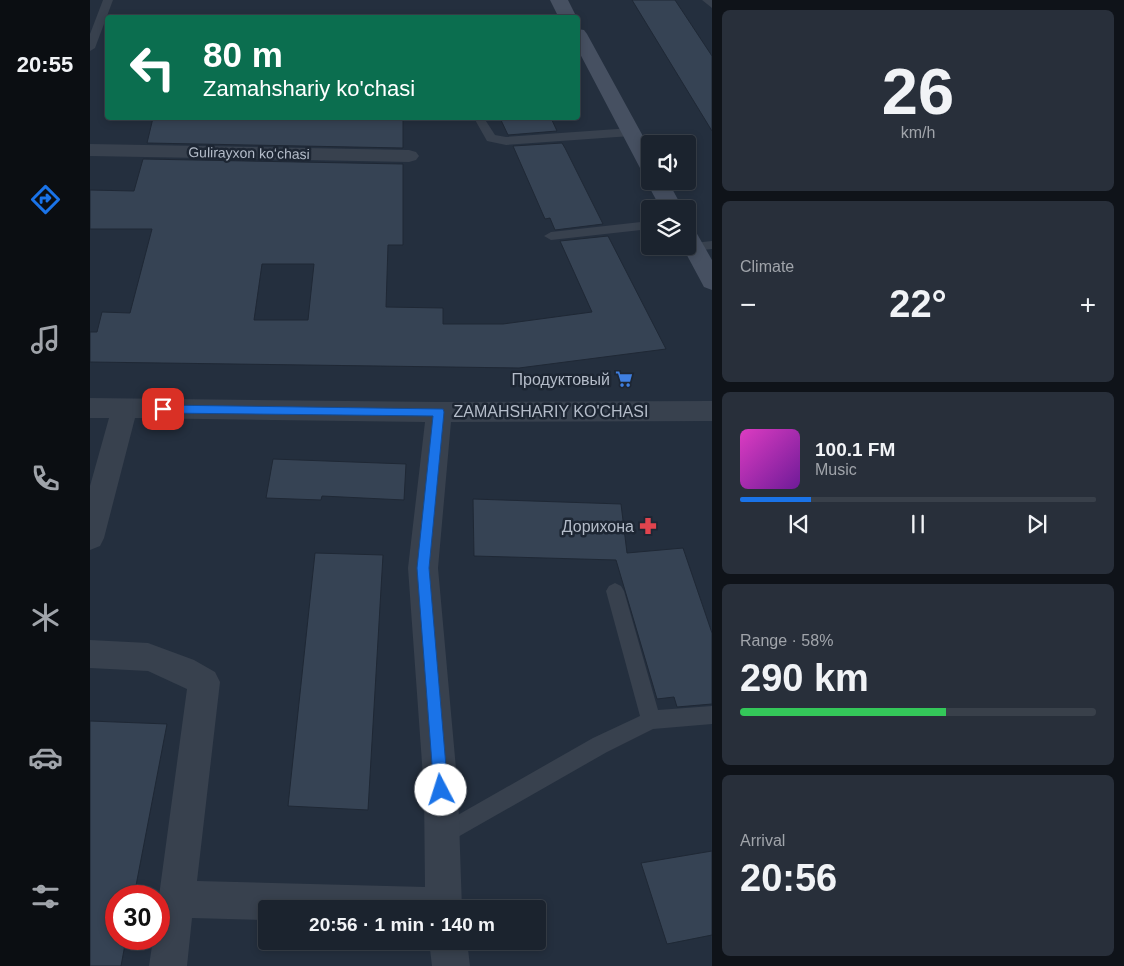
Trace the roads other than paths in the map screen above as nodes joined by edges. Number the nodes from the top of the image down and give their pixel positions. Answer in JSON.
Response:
{"nodes":[{"id":1,"x":108,"y":0,"type":"edge"},
{"id":2,"x":559,"y":0,"type":"edge"},
{"id":3,"x":707,"y":0,"type":"edge"},
{"id":4,"x":712,"y":5,"type":"edge"},
{"id":5,"x":566,"y":15,"type":"edge"},
{"id":6,"x":580,"y":38,"type":"edge"},
{"id":7,"x":90,"y":48,"type":"edge"},
{"id":8,"x":480,"y":120,"type":"edge"},
{"id":9,"x":631,"y":132,"type":"junction"},
{"id":10,"x":90,"y":150,"type":"edge"},
{"id":11,"x":641,"y":151,"type":"edge"},
{"id":12,"x":409,"y":156,"type":"dead end"},
{"id":13,"x":641,"y":226,"type":"edge"},
{"id":14,"x":551,"y":236,"type":"dead end"},
{"id":15,"x":697,"y":243,"type":"edge"},
{"id":16,"x":712,"y":282,"type":"edge"},
{"id":17,"x":90,"y":408,"type":"edge"},
{"id":18,"x":124,"y":409,"type":"junction"},
{"id":19,"x":712,"y":411,"type":"edge"},
{"id":20,"x":439,"y":412,"type":"junction"},
{"id":21,"x":90,"y":538,"type":"edge"},
{"id":22,"x":615,"y":591,"type":"dead end"},
{"id":23,"x":90,"y":654,"type":"edge"},
{"id":24,"x":712,"y":716,"type":"edge"},
{"id":25,"x":651,"y":720,"type":"junction"},
{"id":26,"x":442,"y":835,"type":"junction"},
{"id":27,"x":177,"y":899,"type":"junction"},
{"id":28,"x":444,"y":900,"type":"edge"},
{"id":29,"x":258,"y":901,"type":"edge"},
{"id":30,"x":449,"y":950,"type":"edge"},
{"id":31,"x":168,"y":966,"type":"edge"},
{"id":32,"x":451,"y":966,"type":"edge"}],
"edges":[{"from":1,"to":7,"type":"lane"},
{"from":2,"to":5,"type":"street"},
{"from":3,"to":4,"type":"lane"},
{"from":6,"to":9,"type":"street"},
{"from":8,"to":9,"type":"lane"},
{"from":9,"to":11,"type":"street"},
{"from":10,"to":12,"type":"street","name":"Gulirayxon koʻchasi"},
{"from":13,"to":14,"type":"lane"},
{"from":15,"to":16,"type":"street"},
{"from":17,"to":18,"type":"street","name":"ZAMAHSHARIY KO'CHASI"},
{"from":18,"to":20,"type":"street","name":"ZAMAHSHARIY KO'CHASI"},
{"from":18,"to":21,"type":"street"},
{"from":19,"to":20,"type":"street","name":"ZAMAHSHARIY KO'CHASI"},
{"from":20,"to":26,"type":"street"},
{"from":22,"to":25,"type":"lane"},
{"from":23,"to":27,"type":"street"},
{"from":24,"to":25,"type":"lane"},
{"from":25,"to":26,"type":"lane"},
{"from":26,"to":28,"type":"street"},
{"from":27,"to":29,"type":"street"},
{"from":27,"to":31,"type":"street"},
{"from":30,"to":32,"type":"street"}]}
